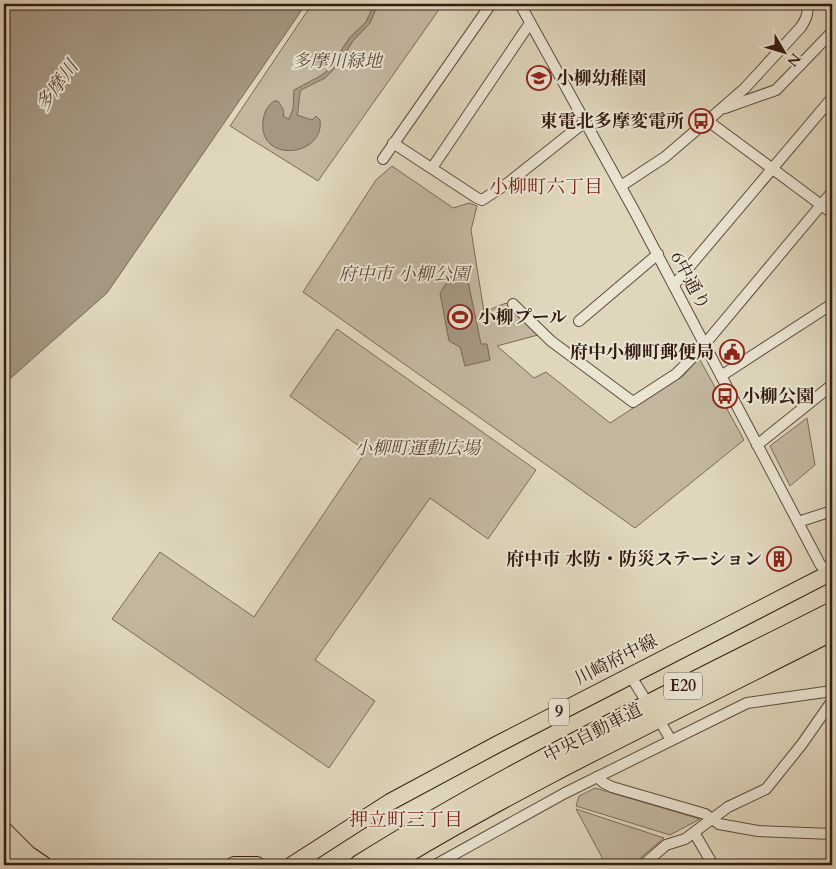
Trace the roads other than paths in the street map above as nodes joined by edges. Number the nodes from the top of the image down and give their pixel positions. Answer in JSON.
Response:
{"nodes":[{"id":1,"x":491,"y":4,"type":"edge"},
{"id":2,"x":520,"y":4,"type":"edge"},
{"id":3,"x":807,"y":4,"type":"edge"},
{"id":4,"x":530,"y":23,"type":"junction"},
{"id":5,"x":832,"y":32,"type":"edge"},
{"id":6,"x":832,"y":98,"type":"edge"},
{"id":7,"x":721,"y":109,"type":"junction"},
{"id":8,"x":586,"y":121,"type":"junction"},
{"id":9,"x":708,"y":121,"type":"junction"},
{"id":10,"x":393,"y":143,"type":"junction"},
{"id":11,"x":383,"y":159,"type":"dead end"},
{"id":12,"x":432,"y":168,"type":"junction"},
{"id":13,"x":771,"y":169,"type":"junction"},
{"id":14,"x":621,"y":186,"type":"junction"},
{"id":15,"x":832,"y":192,"type":"edge"},
{"id":16,"x":821,"y":205,"type":"junction"},
{"id":17,"x":832,"y":214,"type":"edge"},
{"id":18,"x":658,"y":254,"type":"junction"},
{"id":19,"x":674,"y":285,"type":"junction"},
{"id":20,"x":513,"y":304,"type":"dead end"},
{"id":21,"x":832,"y":304,"type":"edge"},
{"id":22,"x":579,"y":321,"type":"dead end"},
{"id":23,"x":704,"y":344,"type":"junction"},
{"id":24,"x":721,"y":376,"type":"junction"},
{"id":25,"x":832,"y":385,"type":"edge"},
{"id":26,"x":757,"y":445,"type":"junction"},
{"id":27,"x":832,"y":511,"type":"edge"},
{"id":28,"x":798,"y":522,"type":"junction"},
{"id":29,"x":830,"y":574,"type":"edge"},
{"id":30,"x":832,"y":612,"type":"edge"},
{"id":31,"x":832,"y":631,"type":"edge"},
{"id":32,"x":630,"y":675,"type":"junction"},
{"id":33,"x":832,"y":691,"type":"edge"},
{"id":34,"x":643,"y":696,"type":"dead end"},
{"id":35,"x":832,"y":700,"type":"edge"},
{"id":36,"x":662,"y":726,"type":"dead end"},
{"id":37,"x":671,"y":740,"type":"junction"},
{"id":38,"x":597,"y":777,"type":"junction"},
{"id":39,"x":712,"y":820,"type":"junction"},
{"id":40,"x":4,"y":830,"type":"edge"},
{"id":41,"x":695,"y":834,"type":"junction"},
{"id":42,"x":832,"y":834,"type":"edge"},
{"id":43,"x":4,"y":849,"type":"edge"},
{"id":44,"x":442,"y":864,"type":"edge"},
{"id":45,"x":23,"y":865,"type":"edge"},
{"id":46,"x":44,"y":865,"type":"edge"},
{"id":47,"x":234,"y":865,"type":"edge"},
{"id":48,"x":257,"y":865,"type":"edge"},
{"id":49,"x":292,"y":865,"type":"edge"},
{"id":50,"x":359,"y":865,"type":"edge"},
{"id":51,"x":387,"y":865,"type":"edge"},
{"id":52,"x":643,"y":865,"type":"edge"},
{"id":53,"x":713,"y":865,"type":"edge"}],
"edges":[{"from":1,"to":10,"type":"street"},
{"from":2,"to":4,"type":"street","name":"6中通り"},
{"from":3,"to":7,"type":"street"},
{"from":4,"to":8,"type":"street","name":"6中通り"},
{"from":4,"to":12,"type":"street"},
{"from":5,"to":7,"type":"street"},
{"from":6,"to":13,"type":"street"},
{"from":7,"to":9,"type":"street"},
{"from":8,"to":12,"type":"street"},
{"from":8,"to":14,"type":"street","name":"6中通り"},
{"from":9,"to":13,"type":"street"},
{"from":9,"to":14,"type":"street"},
{"from":10,"to":11,"type":"street"},
{"from":10,"to":12,"type":"street"},
{"from":13,"to":16,"type":"street"},
{"from":13,"to":19,"type":"street"},
{"from":14,"to":18,"type":"street","name":"6中通り"},
{"from":15,"to":16,"type":"street"},
{"from":16,"to":17,"type":"street"},
{"from":16,"to":23,"type":"street"},
{"from":18,"to":19,"type":"street","name":"6中通り"},
{"from":18,"to":22,"type":"street"},
{"from":19,"to":23,"type":"street","name":"6中通り"},
{"from":20,"to":23,"type":"street"},
{"from":21,"to":24,"type":"street"},
{"from":23,"to":24,"type":"street","name":"6中通り"},
{"from":24,"to":26,"type":"street","name":"6中通り"},
{"from":25,"to":26,"type":"street"},
{"from":26,"to":28,"type":"street","name":"6中通り"},
{"from":27,"to":28,"type":"street"},
{"from":28,"to":29,"type":"street","name":"6中通り"},
{"from":29,"to":32,"type":"main road","name":"川崎府中線","number":"9"},
{"from":30,"to":50,"type":"highway","name":"中央自動車道","number":"E20"},
{"from":31,"to":51,"type":"highway","name":"中央自動車道","number":"E20"},
{"from":32,"to":34,"type":"street"},
{"from":32,"to":49,"type":"main road","name":"川崎府中線","number":"9"},
{"from":33,"to":37,"type":"street"},
{"from":35,"to":39,"type":"street"},
{"from":36,"to":37,"type":"street"},
{"from":37,"to":38,"type":"street"},
{"from":38,"to":39,"type":"street"},
{"from":38,"to":44,"type":"street"},
{"from":39,"to":41,"type":"street"},
{"from":39,"to":42,"type":"street"},
{"from":40,"to":46,"type":"main road"},
{"from":41,"to":52,"type":"street"},
{"from":41,"to":53,"type":"street"},
{"from":43,"to":45,"type":"highway"},
{"from":47,"to":48,"type":"main road"}]}
